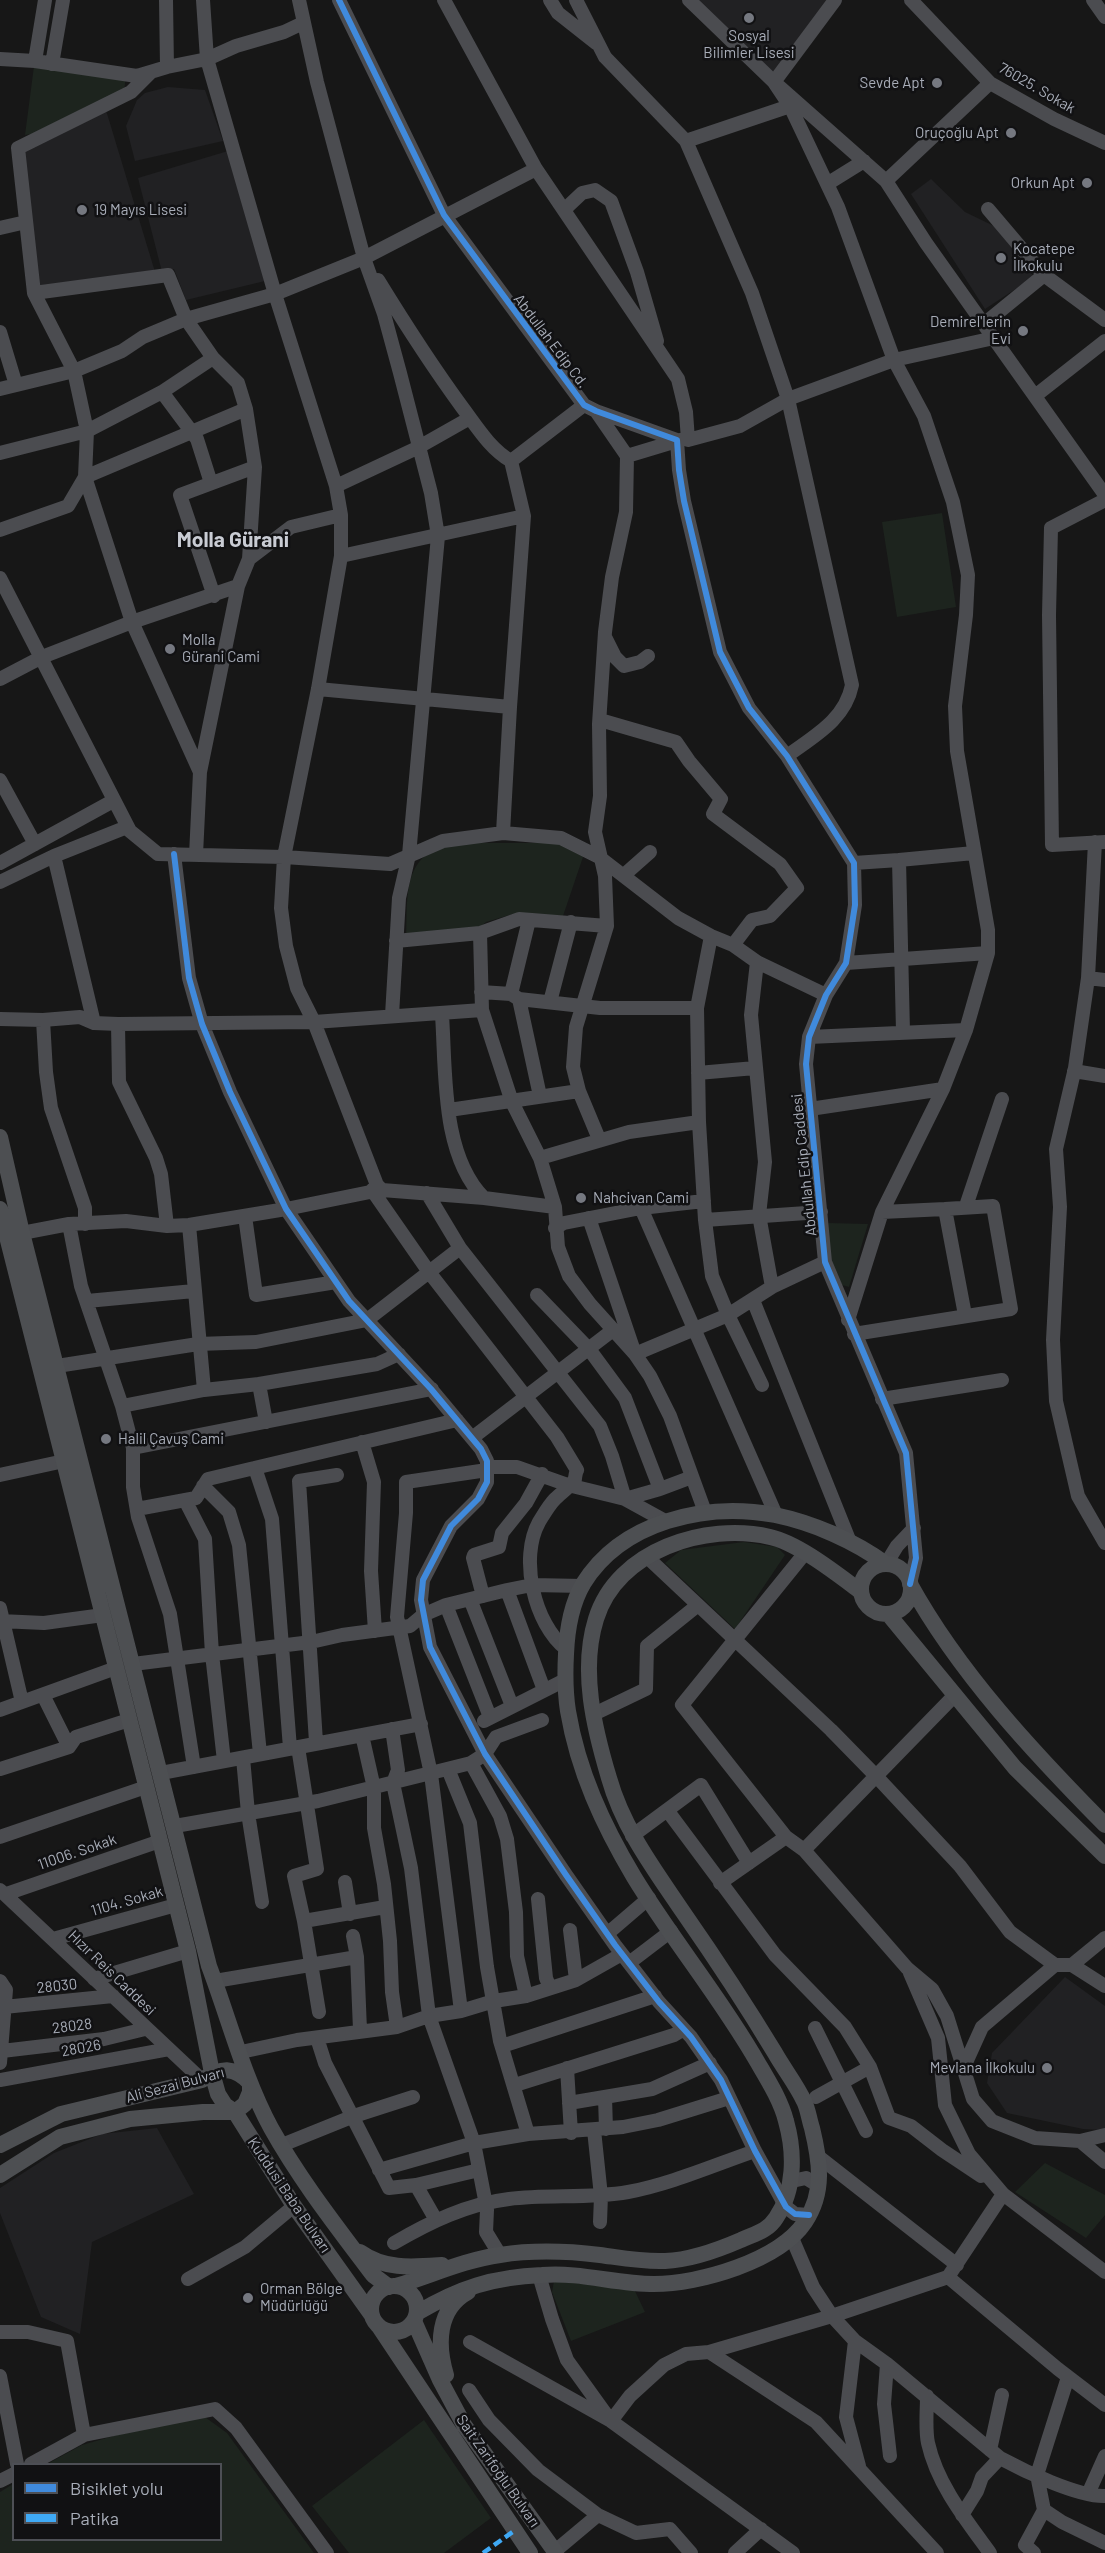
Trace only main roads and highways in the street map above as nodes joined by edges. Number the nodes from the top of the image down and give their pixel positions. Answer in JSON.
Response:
{"nodes":[{"id":1,"x":0,"y":1137,"type":"edge"},
{"id":2,"x":5,"y":1229,"type":"edge"},
{"id":3,"x":886,"y":1564,"type":"junction"},
{"id":4,"x":910,"y":1584,"type":"junction"},
{"id":5,"x":860,"y":1591,"type":"junction"},
{"id":6,"x":889,"y":1615,"type":"junction"},
{"id":7,"x":124,"y":1666,"type":"junction"},
{"id":8,"x":1105,"y":1825,"type":"edge"},
{"id":9,"x":1105,"y":1856,"type":"edge"},
{"id":10,"x":207,"y":2077,"type":"junction"},
{"id":11,"x":250,"y":2083,"type":"junction"},
{"id":12,"x":235,"y":2112,"type":"junction"},
{"id":13,"x":0,"y":2145,"type":"edge"},
{"id":14,"x":0,"y":2175,"type":"edge"},
{"id":15,"x":348,"y":2241,"type":"junction"},
{"id":16,"x":473,"y":2261,"type":"junction"},
{"id":17,"x":481,"y":2284,"type":"junction"},
{"id":18,"x":393,"y":2286,"type":"junction"},
{"id":19,"x":415,"y":2317,"type":"junction"},
{"id":20,"x":376,"y":2321,"type":"junction"},
{"id":21,"x":455,"y":2408,"type":"junction"},
{"id":22,"x":555,"y":2552,"type":"edge"},
{"id":23,"x":530,"y":2553,"type":"edge"}],
"edges":[{"from":1,"to":2,"type":"main road"},
{"from":2,"to":7,"type":"main road"},
{"from":2,"to":7,"type":"main road"},
{"from":3,"to":4,"type":"main road"},
{"from":3,"to":5,"type":"main road"},
{"from":3,"to":16,"type":"main road"},
{"from":4,"to":6,"type":"main road"},
{"from":4,"to":8,"type":"main road"},
{"from":5,"to":6,"type":"main road"},
{"from":5,"to":17,"type":"main road"},
{"from":6,"to":9,"type":"main road"},
{"from":7,"to":10,"type":"main road","name":"Kuddusi Baba Bulvarı"},
{"from":7,"to":11,"type":"main road"},
{"from":10,"to":11,"type":"main road","name":"Ali Sezai Bulvarı"},
{"from":10,"to":12,"type":"main road","name":"Kuddusi Baba Bulvarı"},
{"from":10,"to":13,"type":"main road","name":"Ali Sezai Bulvarı"},
{"from":11,"to":12,"type":"main road"},
{"from":11,"to":15,"type":"main road"},
{"from":12,"to":14,"type":"main road","name":"Ali Sezai Bulvarı"},
{"from":12,"to":20,"type":"main road","name":"Kuddusi Baba Bulvarı"},
{"from":15,"to":16,"type":"main road"},
{"from":15,"to":18,"type":"main road"},
{"from":16,"to":18,"type":"main road"},
{"from":17,"to":19,"type":"main road"},
{"from":17,"to":21,"type":"main road"},
{"from":18,"to":19,"type":"main road"},
{"from":18,"to":20,"type":"main road"},
{"from":19,"to":20,"type":"main road"},
{"from":19,"to":21,"type":"main road","name":"Sait Zarifoğlu Bulvarı"},
{"from":20,"to":23,"type":"main road","name":"Sait Zarifoğlu Bulvarı"},
{"from":21,"to":22,"type":"main road","name":"Sait Zarifoğlu Bulvarı"}]}
